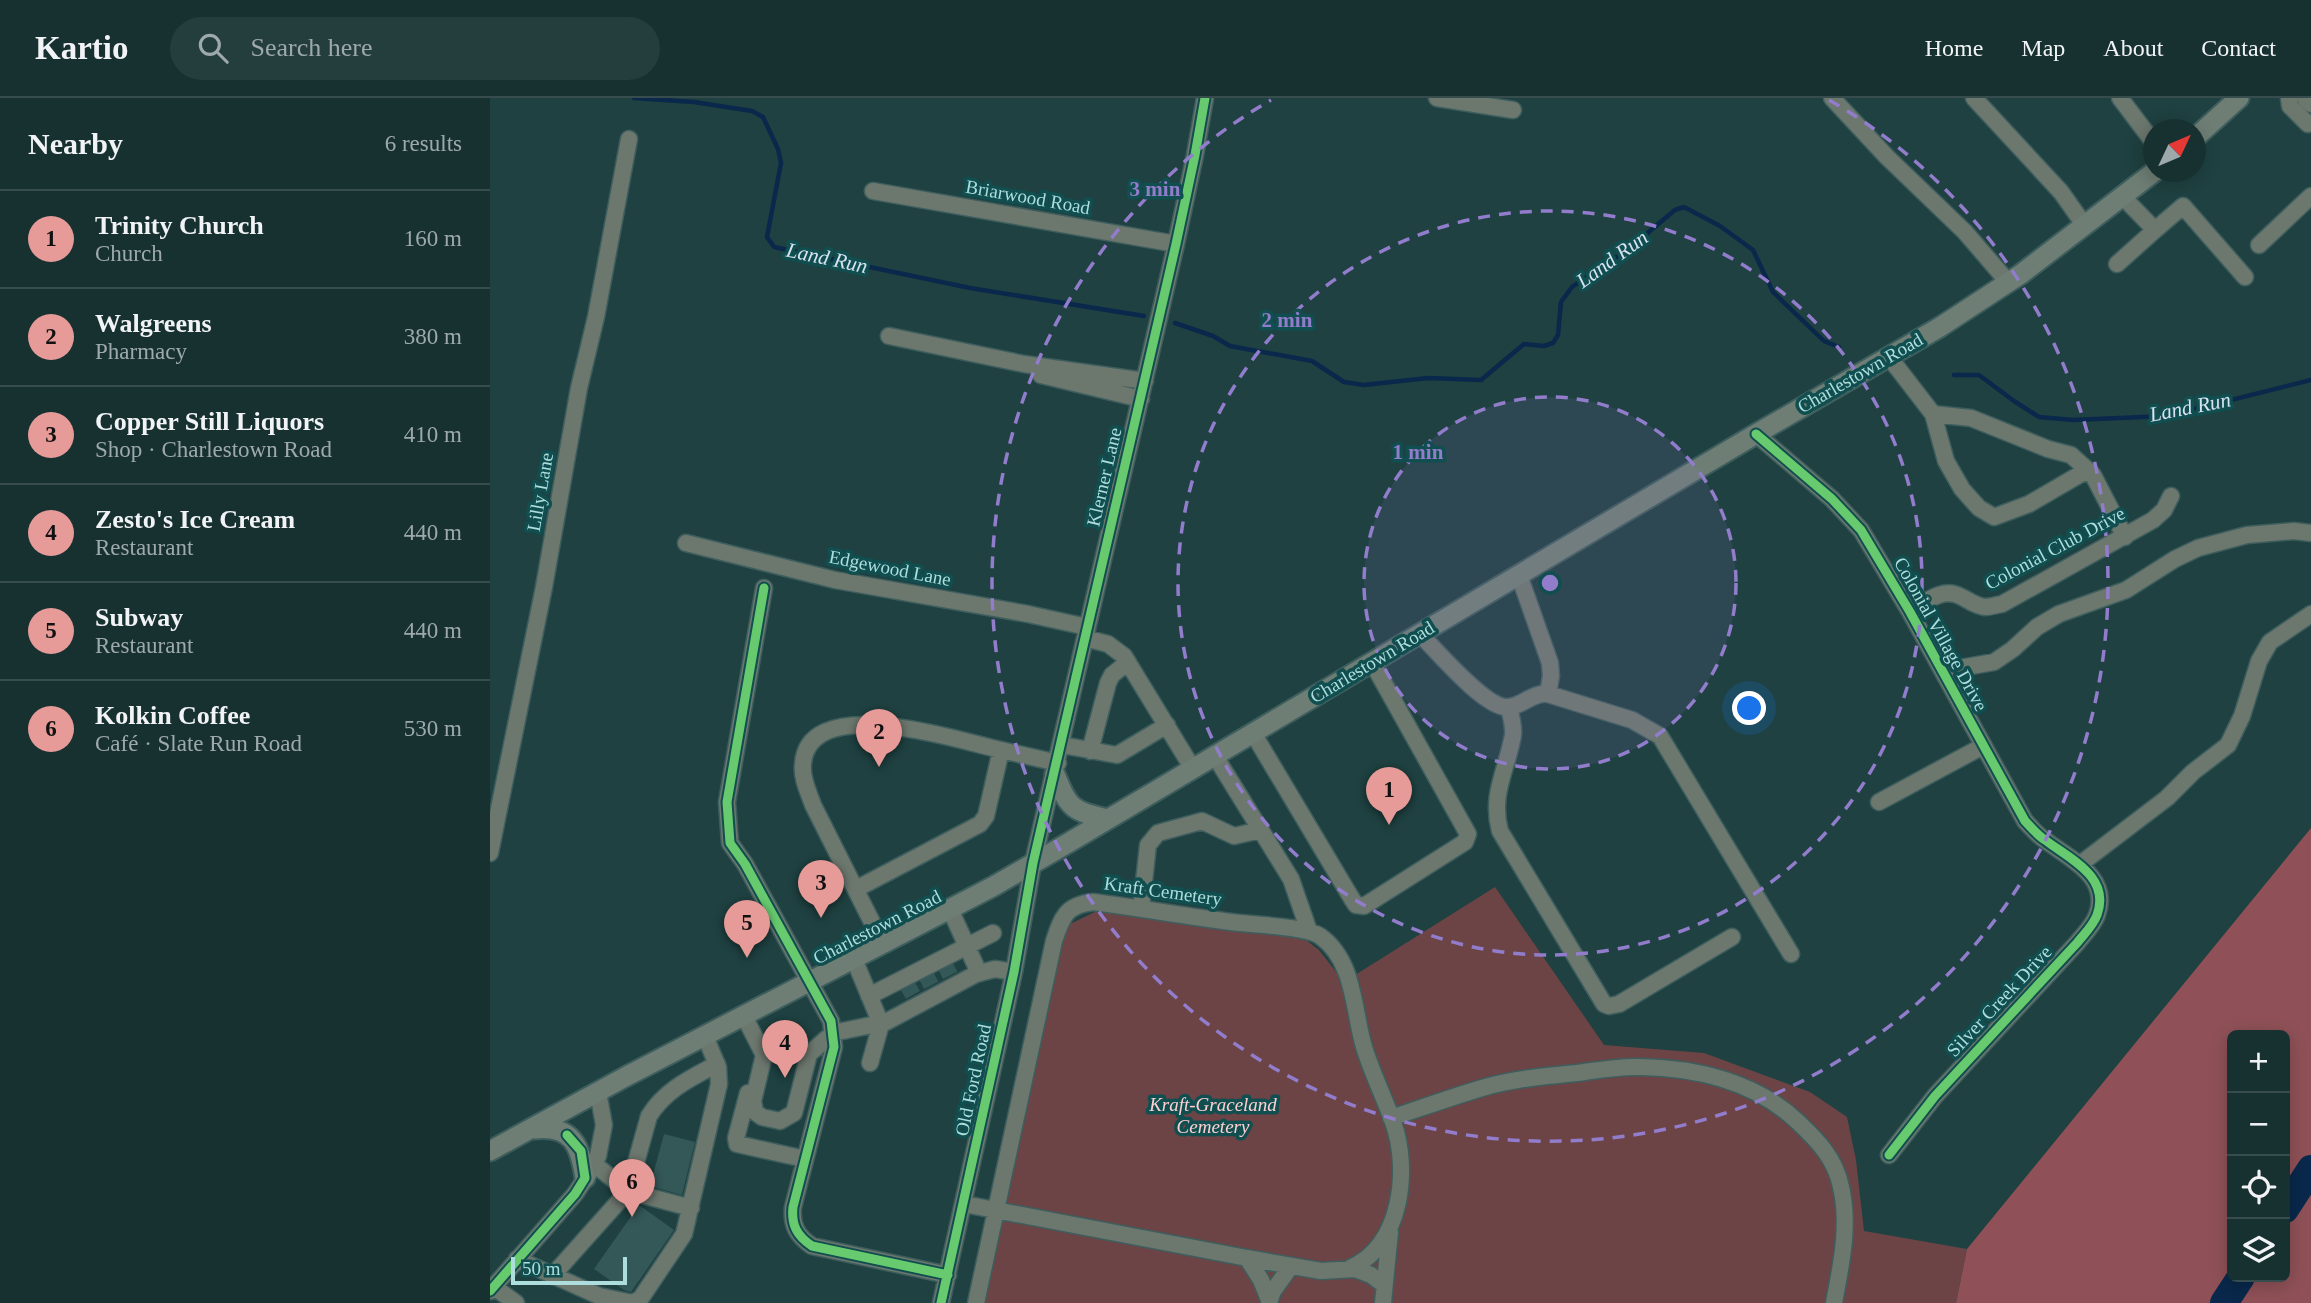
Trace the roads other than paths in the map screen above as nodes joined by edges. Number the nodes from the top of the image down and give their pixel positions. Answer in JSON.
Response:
{"nodes":[{"id":1,"x":1205,"y":98,"type":"edge"},
{"id":2,"x":1437,"y":98,"type":"edge"},
{"id":3,"x":1832,"y":98,"type":"edge"},
{"id":4,"x":1974,"y":98,"type":"edge"},
{"id":5,"x":2120,"y":98,"type":"edge"},
{"id":6,"x":2239,"y":98,"type":"edge"},
{"id":7,"x":2288,"y":98,"type":"edge"},
{"id":8,"x":2305,"y":98,"type":"edge"},
{"id":9,"x":2311,"y":104,"type":"edge"},
{"id":10,"x":1513,"y":110,"type":"dead end"},
{"id":11,"x":2311,"y":124,"type":"edge"},
{"id":12,"x":2206,"y":127,"type":"edge"},
{"id":13,"x":2143,"y":128,"type":"edge"},
{"id":14,"x":629,"y":139,"type":"dead end"},
{"id":15,"x":2143,"y":181,"type":"edge"},
{"id":16,"x":873,"y":191,"type":"dead end"},
{"id":17,"x":2311,"y":196,"type":"edge"},
{"id":18,"x":2123,"y":197,"type":"junction"},
{"id":19,"x":2085,"y":226,"type":"junction"},
{"id":20,"x":2155,"y":230,"type":"junction"},
{"id":21,"x":1176,"y":244,"type":"junction"},
{"id":22,"x":2259,"y":245,"type":"dead end"},
{"id":23,"x":2118,"y":264,"type":"dead end"},
{"id":24,"x":2245,"y":277,"type":"dead end"},
{"id":25,"x":2008,"y":282,"type":"junction"},
{"id":26,"x":889,"y":336,"type":"dead end"},
{"id":27,"x":1889,"y":357,"type":"junction"},
{"id":28,"x":1032,"y":373,"type":"dead end"},
{"id":29,"x":1145,"y":381,"type":"junction"},
{"id":30,"x":1141,"y":399,"type":"junction"},
{"id":31,"x":1933,"y":414,"type":"junction"},
{"id":32,"x":1756,"y":434,"type":"junction"},
{"id":33,"x":2093,"y":475,"type":"junction"},
{"id":34,"x":2171,"y":496,"type":"dead end"},
{"id":35,"x":2311,"y":533,"type":"edge"},
{"id":36,"x":2125,"y":537,"type":"junction"},
{"id":37,"x":686,"y":543,"type":"dead end"},
{"id":38,"x":1519,"y":575,"type":"junction"},
{"id":39,"x":764,"y":588,"type":"dead end"},
{"id":40,"x":1910,"y":612,"type":"junction"},
{"id":41,"x":2311,"y":614,"type":"edge"},
{"id":42,"x":1086,"y":633,"type":"junction"},
{"id":43,"x":1420,"y":634,"type":"junction"},
{"id":44,"x":1128,"y":662,"type":"junction"},
{"id":45,"x":1372,"y":662,"type":"junction"},
{"id":46,"x":1945,"y":676,"type":"junction"},
{"id":47,"x":1548,"y":694,"type":"junction"},
{"id":48,"x":1509,"y":708,"type":"junction"},
{"id":49,"x":1167,"y":726,"type":"junction"},
{"id":50,"x":1253,"y":733,"type":"junction"},
{"id":51,"x":1062,"y":745,"type":"junction"},
{"id":52,"x":1983,"y":746,"type":"junction"},
{"id":53,"x":1001,"y":750,"type":"junction"},
{"id":54,"x":1090,"y":751,"type":"junction"},
{"id":55,"x":1215,"y":756,"type":"junction"},
{"id":56,"x":1057,"y":769,"type":"junction"},
{"id":57,"x":1193,"y":769,"type":"junction"},
{"id":58,"x":1880,"y":802,"type":"dead end"},
{"id":59,"x":1108,"y":819,"type":"junction"},
{"id":60,"x":1261,"y":830,"type":"junction"},
{"id":61,"x":490,"y":853,"type":"edge"},
{"id":62,"x":1034,"y":863,"type":"junction"},
{"id":63,"x":2079,"y":864,"type":"junction"},
{"id":64,"x":856,"y":889,"type":"junction"},
{"id":65,"x":950,"y":909,"type":"junction"},
{"id":66,"x":1141,"y":909,"type":"junction"},
{"id":67,"x":1309,"y":931,"type":"junction"},
{"id":68,"x":993,"y":933,"type":"dead end"},
{"id":69,"x":1732,"y":937,"type":"dead end"},
{"id":70,"x":883,"y":944,"type":"junction"},
{"id":71,"x":967,"y":945,"type":"junction"},
{"id":72,"x":1791,"y":954,"type":"dead end"},
{"id":73,"x":854,"y":959,"type":"junction"},
{"id":74,"x":1014,"y":972,"type":"junction"},
{"id":75,"x":979,"y":973,"type":"junction"},
{"id":76,"x":808,"y":982,"type":"junction"},
{"id":77,"x":869,"y":996,"type":"junction"},
{"id":78,"x":744,"y":1016,"type":"junction"},
{"id":79,"x":881,"y":1024,"type":"junction"},
{"id":80,"x":833,"y":1033,"type":"junction"},
{"id":81,"x":705,"y":1036,"type":"junction"},
{"id":82,"x":756,"y":1039,"type":"junction"},
{"id":83,"x":870,"y":1063,"type":"dead end"},
{"id":84,"x":718,"y":1064,"type":"junction"},
{"id":85,"x":598,"y":1092,"type":"junction"},
{"id":86,"x":1391,"y":1118,"type":"junction"},
{"id":87,"x":532,"y":1129,"type":"junction"},
{"id":88,"x":490,"y":1151,"type":"edge"},
{"id":89,"x":1889,"y":1155,"type":"dead end"},
{"id":90,"x":805,"y":1159,"type":"junction"},
{"id":91,"x":589,"y":1171,"type":"junction"},
{"id":92,"x":628,"y":1191,"type":"junction"},
{"id":93,"x":964,"y":1204,"type":"junction"},
{"id":94,"x":691,"y":1208,"type":"junction"},
{"id":95,"x":997,"y":1210,"type":"junction"},
{"id":96,"x":1390,"y":1229,"type":"junction"},
{"id":97,"x":1247,"y":1258,"type":"junction"},
{"id":98,"x":517,"y":1259,"type":"junction"},
{"id":99,"x":1291,"y":1266,"type":"junction"},
{"id":100,"x":1350,"y":1268,"type":"junction"},
{"id":101,"x":552,"y":1276,"type":"junction"},
{"id":102,"x":948,"y":1276,"type":"junction"},
{"id":103,"x":1384,"y":1285,"type":"junction"},
{"id":104,"x":492,"y":1289,"type":"edge"},
{"id":105,"x":1269,"y":1301,"type":"edge"},
{"id":106,"x":516,"y":1303,"type":"edge"},
{"id":107,"x":941,"y":1303,"type":"edge"},
{"id":108,"x":976,"y":1303,"type":"edge"},
{"id":109,"x":1383,"y":1303,"type":"edge"},
{"id":110,"x":1834,"y":1303,"type":"edge"}],
"edges":[{"from":1,"to":21,"type":"street","name":"Klerner Lane"},
{"from":2,"to":10,"type":"street"},
{"from":3,"to":25,"type":"street"},
{"from":4,"to":19,"type":"street"},
{"from":5,"to":13,"type":"street"},
{"from":6,"to":12,"type":"main road"},
{"from":7,"to":11,"type":"street"},
{"from":8,"to":9,"type":"street"},
{"from":14,"to":61,"type":"street","name":"Lilly Lane"},
{"from":15,"to":18,"type":"main road","name":"Charlestown Road"},
{"from":16,"to":21,"type":"street","name":"Briarwood Road"},
{"from":17,"to":22,"type":"street"},
{"from":18,"to":19,"type":"main road","name":"Charlestown Road"},
{"from":18,"to":20,"type":"street"},
{"from":19,"to":25,"type":"main road","name":"Charlestown Road"},
{"from":20,"to":23,"type":"street"},
{"from":20,"to":24,"type":"street"},
{"from":21,"to":29,"type":"street","name":"Klerner Lane"},
{"from":25,"to":27,"type":"main road","name":"Charlestown Road"},
{"from":26,"to":29,"type":"street"},
{"from":27,"to":31,"type":"street"},
{"from":27,"to":32,"type":"main road","name":"Charlestown Road"},
{"from":28,"to":30,"type":"street"},
{"from":29,"to":30,"type":"street","name":"Klerner Lane"},
{"from":30,"to":42,"type":"street","name":"Klerner Lane"},
{"from":31,"to":33,"type":"street"},
{"from":31,"to":33,"type":"street"},
{"from":32,"to":38,"type":"main road","name":"Charlestown Road"},
{"from":32,"to":40,"type":"street","name":"Colonial Village Drive"},
{"from":33,"to":36,"type":"street"},
{"from":34,"to":36,"type":"street","name":"Colonial Club Drive"},
{"from":35,"to":46,"type":"street"},
{"from":36,"to":40,"type":"street","name":"Colonial Club Drive"},
{"from":37,"to":42,"type":"street","name":"Edgewood Lane"},
{"from":38,"to":43,"type":"main road","name":"Charlestown Road"},
{"from":38,"to":47,"type":"street"},
{"from":39,"to":76,"type":"street"},
{"from":40,"to":46,"type":"street","name":"Colonial Village Drive"},
{"from":41,"to":63,"type":"street"},
{"from":42,"to":44,"type":"street","name":"Edgewood Lane"},
{"from":42,"to":51,"type":"street","name":"Klerner Lane"},
{"from":43,"to":45,"type":"main road","name":"Charlestown Road"},
{"from":43,"to":48,"type":"street"},
{"from":44,"to":49,"type":"street"},
{"from":44,"to":54,"type":"street"},
{"from":45,"to":50,"type":"main road","name":"Charlestown Road"},
{"from":45,"to":50,"type":"street"},
{"from":46,"to":52,"type":"street","name":"Colonial Village Drive"},
{"from":47,"to":48,"type":"street"},
{"from":47,"to":72,"type":"street"},
{"from":48,"to":69,"type":"street"},
{"from":49,"to":54,"type":"street"},
{"from":49,"to":57,"type":"street"},
{"from":50,"to":55,"type":"main road","name":"Charlestown Road"},
{"from":51,"to":54,"type":"street"},
{"from":51,"to":56,"type":"street","name":"Klerner Lane"},
{"from":52,"to":58,"type":"street"},
{"from":52,"to":63,"type":"street","name":"Colonial Village Drive"},
{"from":53,"to":56,"type":"street"},
{"from":53,"to":64,"type":"street"},
{"from":53,"to":64,"type":"street"},
{"from":55,"to":57,"type":"main road","name":"Charlestown Road"},
{"from":55,"to":60,"type":"street"},
{"from":56,"to":59,"type":"main road"},
{"from":56,"to":62,"type":"street","name":"Klerner Lane"},
{"from":57,"to":59,"type":"main road","name":"Charlestown Road"},
{"from":59,"to":62,"type":"main road","name":"Charlestown Road"},
{"from":60,"to":66,"type":"street"},
{"from":60,"to":67,"type":"street"},
{"from":62,"to":65,"type":"main road","name":"Charlestown Road"},
{"from":62,"to":74,"type":"street","name":"Old Ford Road"},
{"from":63,"to":89,"type":"street","name":"Silver Creek Drive"},
{"from":64,"to":70,"type":"street"},
{"from":65,"to":70,"type":"main road","name":"Charlestown Road"},
{"from":65,"to":71,"type":"street"},
{"from":66,"to":67,"type":"street","name":"Kraft Cemetery"},
{"from":66,"to":95,"type":"street","name":"Kraft Cemetery"},
{"from":67,"to":86,"type":"street"},
{"from":68,"to":71,"type":"street"},
{"from":70,"to":73,"type":"main road","name":"Charlestown Road"},
{"from":71,"to":75,"type":"street"},
{"from":71,"to":77,"type":"street"},
{"from":73,"to":76,"type":"main road","name":"Charlestown Road"},
{"from":73,"to":77,"type":"street"},
{"from":74,"to":75,"type":"street"},
{"from":74,"to":93,"type":"street","name":"Old Ford Road"},
{"from":75,"to":79,"type":"street"},
{"from":76,"to":78,"type":"main road","name":"Charlestown Road"},
{"from":76,"to":80,"type":"street"},
{"from":77,"to":79,"type":"street"},
{"from":78,"to":81,"type":"main road","name":"Charlestown Road"},
{"from":78,"to":82,"type":"street"},
{"from":79,"to":80,"type":"street"},
{"from":79,"to":83,"type":"street"},
{"from":80,"to":82,"type":"street"},
{"from":80,"to":90,"type":"street"},
{"from":81,"to":84,"type":"street"},
{"from":81,"to":85,"type":"main road","name":"Charlestown Road"},
{"from":82,"to":90,"type":"street"},
{"from":84,"to":92,"type":"street"},
{"from":84,"to":94,"type":"street"},
{"from":85,"to":87,"type":"main road","name":"Charlestown Road"},
{"from":85,"to":91,"type":"street"},
{"from":86,"to":96,"type":"street"},
{"from":86,"to":110,"type":"street"},
{"from":87,"to":88,"type":"main road","name":"Charlestown Road"},
{"from":87,"to":91,"type":"main road"},
{"from":90,"to":102,"type":"street"},
{"from":91,"to":92,"type":"street"},
{"from":91,"to":98,"type":"street"},
{"from":92,"to":94,"type":"street"},
{"from":92,"to":101,"type":"street"},
{"from":93,"to":95,"type":"street"},
{"from":93,"to":102,"type":"street","name":"Old Ford Road"},
{"from":94,"to":101,"type":"street"},
{"from":95,"to":97,"type":"street"},
{"from":95,"to":108,"type":"street","name":"Kraft Cemetery"},
{"from":96,"to":100,"type":"street"},
{"from":96,"to":103,"type":"street"},
{"from":97,"to":99,"type":"street"},
{"from":97,"to":105,"type":"street"},
{"from":98,"to":101,"type":"street"},
{"from":98,"to":104,"type":"street"},
{"from":99,"to":100,"type":"street"},
{"from":99,"to":105,"type":"street"},
{"from":100,"to":103,"type":"street"},
{"from":102,"to":107,"type":"street","name":"Old Ford Road"},
{"from":103,"to":109,"type":"street"},
{"from":104,"to":106,"type":"street"}]}
